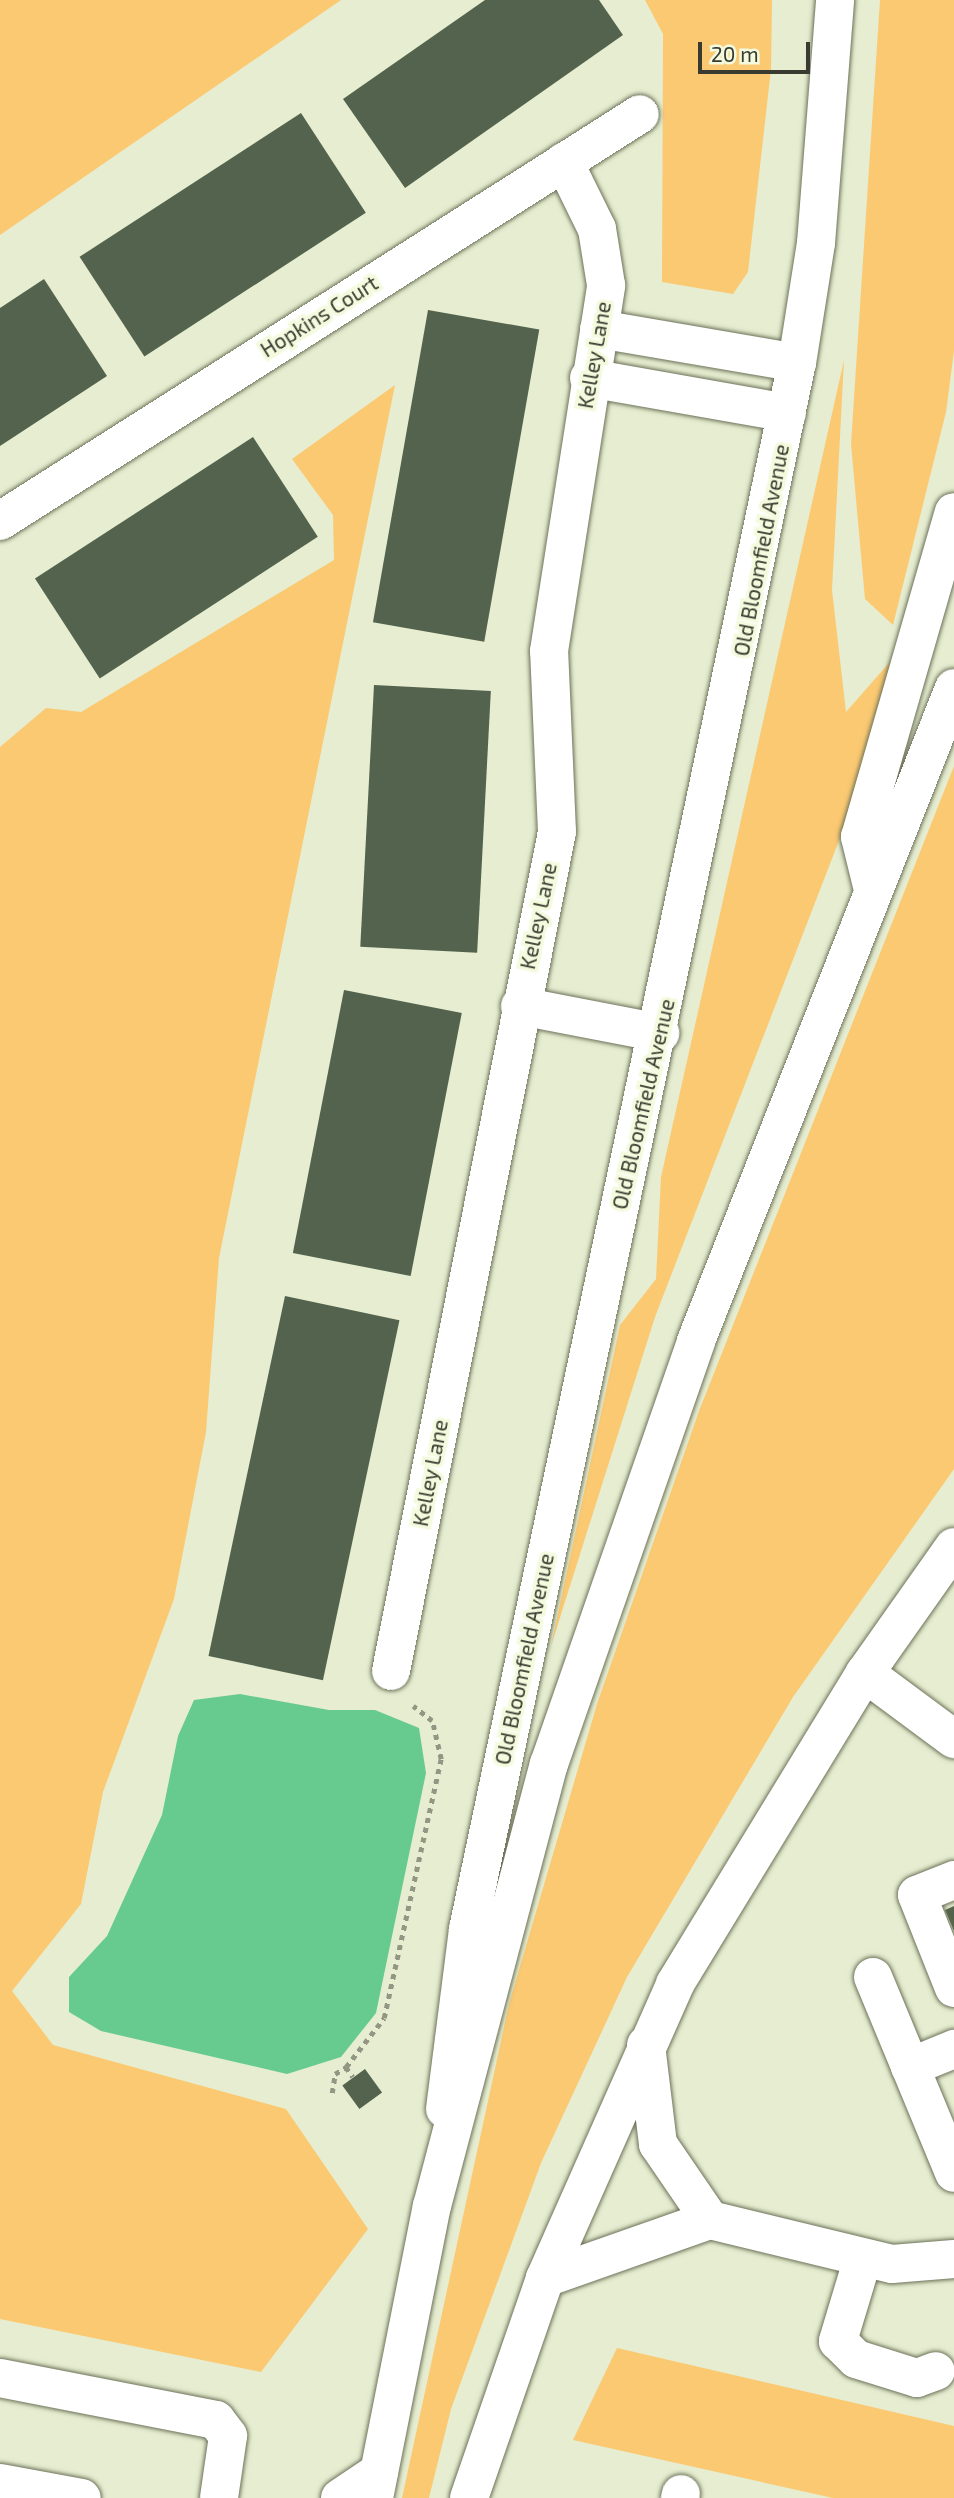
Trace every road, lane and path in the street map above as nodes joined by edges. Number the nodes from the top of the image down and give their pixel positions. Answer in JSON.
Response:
{"nodes":[{"id":1,"x":835,"y":0,"type":"edge"},
{"id":2,"x":640,"y":114,"type":"dead end"},
{"id":3,"x":564,"y":162,"type":"junction"},
{"id":4,"x":599,"y":329,"type":"junction"},
{"id":5,"x":797,"y":363,"type":"junction"},
{"id":6,"x":589,"y":379,"type":"junction"},
{"id":7,"x":787,"y":413,"type":"junction"},
{"id":8,"x":954,"y":512,"type":"edge"},
{"id":9,"x":0,"y":521,"type":"edge"},
{"id":10,"x":954,"y":688,"type":"edge"},
{"id":11,"x":873,"y":890,"type":"junction"},
{"id":12,"x":520,"y":1006,"type":"junction"},
{"id":13,"x":660,"y":1033,"type":"junction"},
{"id":14,"x":954,"y":1547,"type":"edge"},
{"id":15,"x":391,"y":1671,"type":"dead end"},
{"id":16,"x":865,"y":1673,"type":"junction"},
{"id":17,"x":413,"y":1706,"type":"dead end"},
{"id":18,"x":954,"y":1740,"type":"edge"},
{"id":19,"x":954,"y":1880,"type":"edge"},
{"id":20,"x":873,"y":1977,"type":"dead end"},
{"id":21,"x":954,"y":1988,"type":"edge"},
{"id":22,"x":646,"y":2045,"type":"junction"},
{"id":23,"x":954,"y":2049,"type":"edge"},
{"id":24,"x":346,"y":2067,"type":"junction"},
{"id":25,"x":354,"y":2077,"type":"dead end"},
{"id":26,"x":929,"y":2084,"type":"edge"},
{"id":27,"x":332,"y":2093,"type":"dead end"},
{"id":28,"x":954,"y":2173,"type":"edge"},
{"id":29,"x":432,"y":2206,"type":"junction"},
{"id":30,"x":710,"y":2220,"type":"junction"},
{"id":31,"x":863,"y":2258,"type":"junction"},
{"id":32,"x":954,"y":2259,"type":"edge"},
{"id":33,"x":545,"y":2278,"type":"junction"},
{"id":34,"x":936,"y":2371,"type":"dead end"},
{"id":35,"x":0,"y":2378,"type":"edge"},
{"id":36,"x":0,"y":2483,"type":"edge"},
{"id":37,"x":376,"y":2485,"type":"edge"},
{"id":38,"x":82,"y":2498,"type":"edge"},
{"id":39,"x":219,"y":2498,"type":"edge"},
{"id":40,"x":340,"y":2498,"type":"edge"},
{"id":41,"x":469,"y":2498,"type":"edge"}],
"edges":[{"from":1,"to":5,"type":"main road","name":"Old Bloomfield Avenue"},
{"from":2,"to":3,"type":"main road","name":"Hopkins Court"},
{"from":3,"to":4,"type":"main road","name":"Kelley Lane"},
{"from":3,"to":9,"type":"main road","name":"Hopkins Court"},
{"from":4,"to":5,"type":"main road"},
{"from":4,"to":6,"type":"main road","name":"Kelley Lane"},
{"from":5,"to":7,"type":"main road","name":"Old Bloomfield Avenue"},
{"from":6,"to":7,"type":"main road"},
{"from":6,"to":12,"type":"main road","name":"Kelley Lane"},
{"from":7,"to":13,"type":"main road","name":"Old Bloomfield Avenue"},
{"from":8,"to":11,"type":"main road"},
{"from":10,"to":11,"type":"main road"},
{"from":11,"to":29,"type":"main road"},
{"from":12,"to":13,"type":"main road"},
{"from":12,"to":15,"type":"main road","name":"Kelley Lane"},
{"from":13,"to":29,"type":"main road","name":"Old Bloomfield Avenue"},
{"from":14,"to":16,"type":"main road"},
{"from":16,"to":18,"type":"main road"},
{"from":16,"to":22,"type":"main road"},
{"from":17,"to":24,"type":"path"},
{"from":19,"to":21,"type":"main road"},
{"from":20,"to":26,"type":"main road"},
{"from":22,"to":30,"type":"main road"},
{"from":22,"to":33,"type":"main road"},
{"from":23,"to":26,"type":"main road"},
{"from":24,"to":25,"type":"path"},
{"from":24,"to":27,"type":"path"},
{"from":26,"to":28,"type":"main road"},
{"from":29,"to":37,"type":"main road"},
{"from":30,"to":31,"type":"main road"},
{"from":30,"to":33,"type":"main road"},
{"from":31,"to":32,"type":"main road"},
{"from":31,"to":34,"type":"main road"},
{"from":33,"to":41,"type":"main road"},
{"from":35,"to":39,"type":"main road"},
{"from":36,"to":38,"type":"main road"},
{"from":37,"to":40,"type":"main road"}]}
